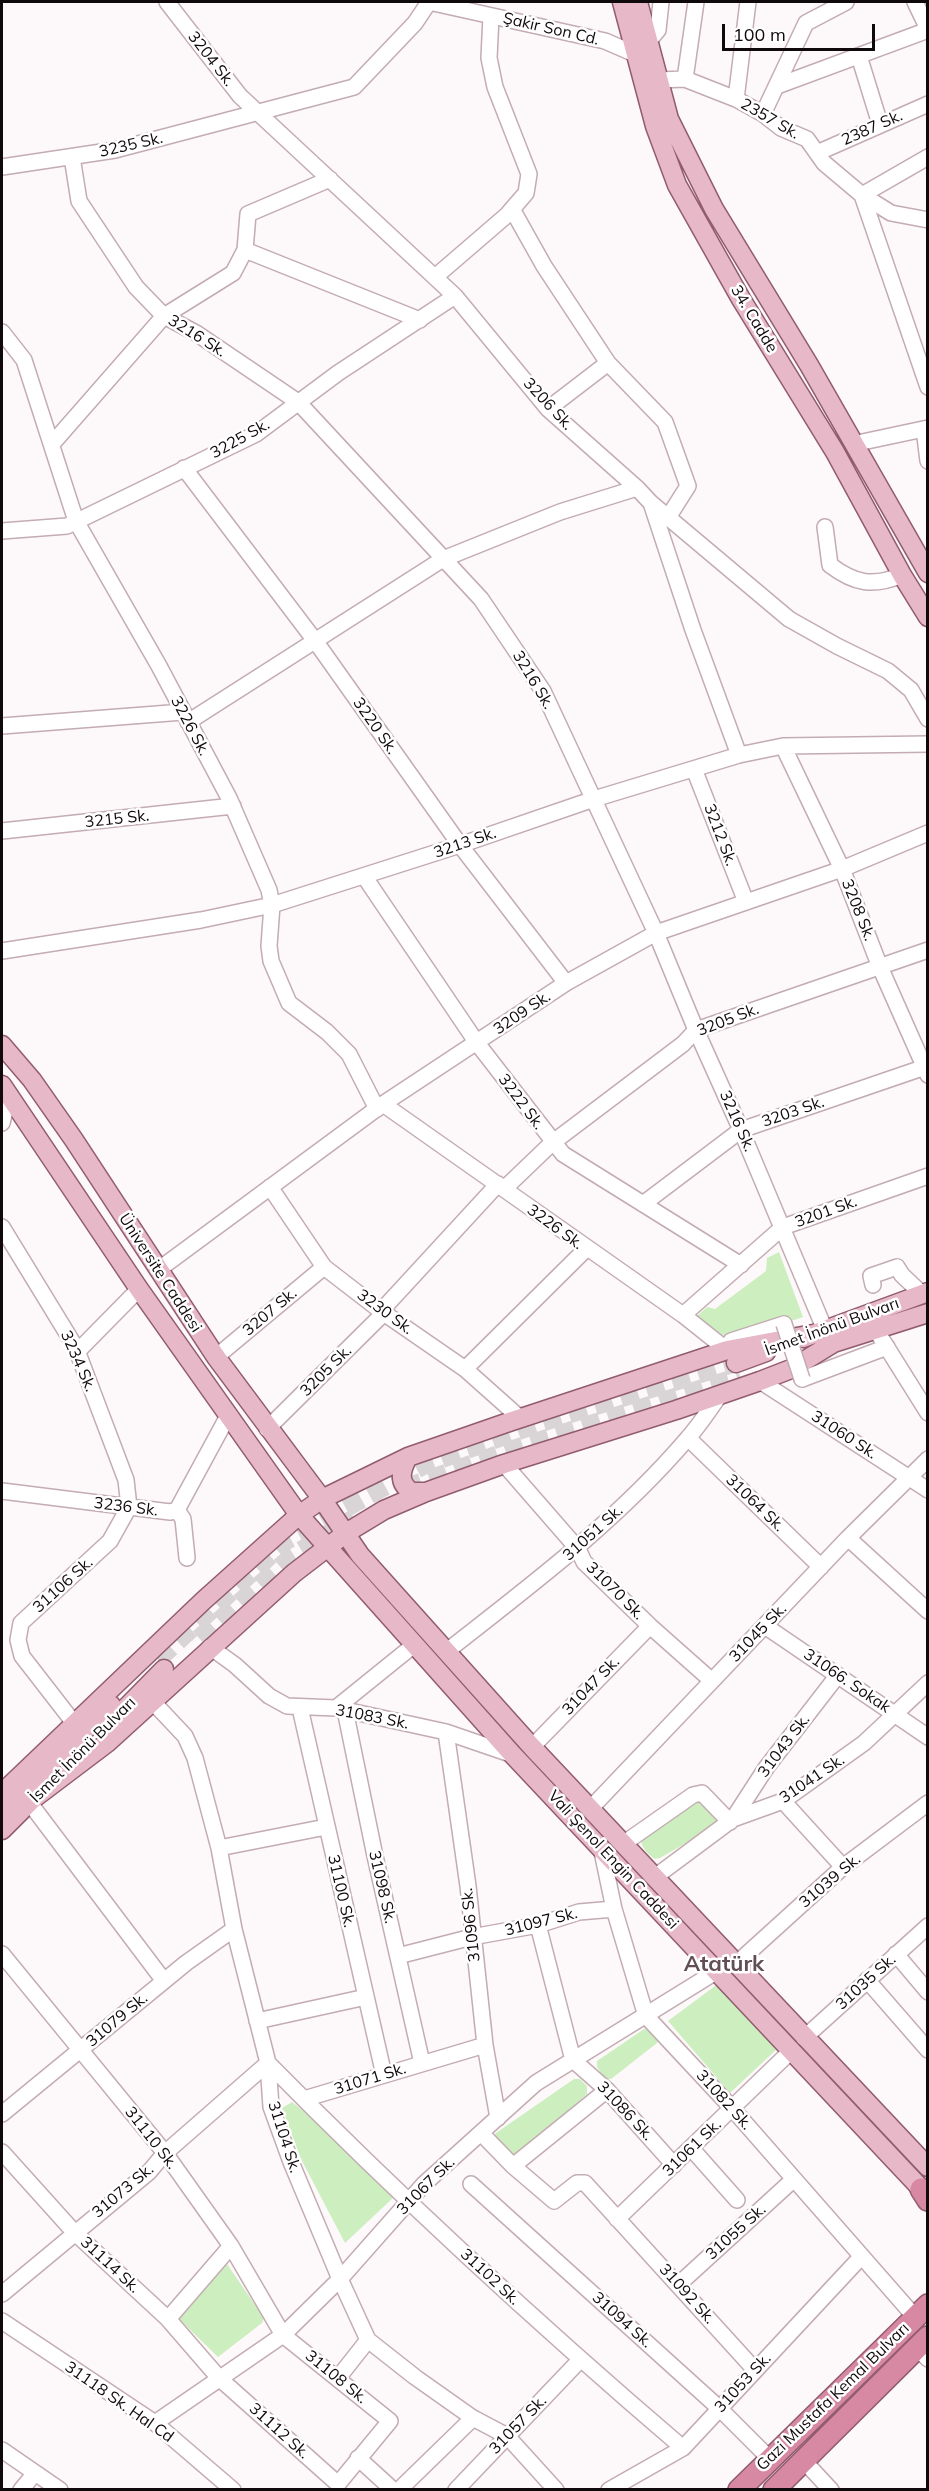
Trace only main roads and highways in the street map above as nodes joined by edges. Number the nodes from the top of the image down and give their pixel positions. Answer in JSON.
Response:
{"nodes":[{"id":1,"x":622,"y":2,"type":"edge"},
{"id":2,"x":638,"y":2,"type":"edge"},
{"id":3,"x":927,"y":573,"type":"edge"},
{"id":4,"x":927,"y":617,"type":"edge"},
{"id":5,"x":2,"y":1045,"type":"edge"},
{"id":6,"x":5,"y":1090,"type":"edge"},
{"id":7,"x":925,"y":1293,"type":"edge"},
{"id":8,"x":927,"y":1313,"type":"edge"},
{"id":9,"x":825,"y":1335,"type":"junction"},
{"id":10,"x":408,"y":1457,"type":"junction"},
{"id":11,"x":426,"y":1492,"type":"junction"},
{"id":12,"x":322,"y":1499,"type":"junction"},
{"id":13,"x":299,"y":1515,"type":"junction"},
{"id":14,"x":346,"y":1533,"type":"junction"},
{"id":15,"x":327,"y":1548,"type":"junction"},
{"id":16,"x":2,"y":1793,"type":"edge"},
{"id":17,"x":29,"y":1802,"type":"junction"},
{"id":18,"x":2,"y":1809,"type":"edge"},
{"id":19,"x":2,"y":1830,"type":"edge"},
{"id":20,"x":927,"y":2167,"type":"edge"},
{"id":21,"x":925,"y":2195,"type":"edge"},
{"id":22,"x":921,"y":2311,"type":"edge"},
{"id":23,"x":924,"y":2348,"type":"edge"},
{"id":24,"x":739,"y":2490,"type":"edge"},
{"id":25,"x":774,"y":2490,"type":"edge"}],
"edges":[{"from":1,"to":4,"type":"main road","name":"34. Cadde"},
{"from":2,"to":3,"type":"main road","name":"34. Cadde"},
{"from":5,"to":12,"type":"main road","name":"Üniversite Caddesi"},
{"from":6,"to":13,"type":"main road","name":"Üniversite Caddesi"},
{"from":7,"to":9,"type":"main road","name":"İsmet İnönü Bulvarı"},
{"from":8,"to":9,"type":"main road","name":"İsmet İnönü Bulvarı"},
{"from":9,"to":10,"type":"main road","name":"İsmet İnönü Bulvarı"},
{"from":9,"to":11,"type":"main road"},
{"from":10,"to":11,"type":"main road"},
{"from":10,"to":12,"type":"main road","name":"İsmet İnönü Bulvarı"},
{"from":11,"to":14,"type":"main road"},
{"from":12,"to":13,"type":"main road","name":"İsmet İnönü Bulvarı"},
{"from":12,"to":14,"type":"main road","name":"Üniversite Caddesi"},
{"from":13,"to":15,"type":"main road","name":"Üniversite Caddesi"},
{"from":13,"to":16,"type":"main road","name":"İsmet İnönü Bulvarı"},
{"from":14,"to":15,"type":"main road"},
{"from":14,"to":20,"type":"main road","name":"Vali Şenol Engin Caddesi"},
{"from":15,"to":17,"type":"main road"},
{"from":15,"to":21,"type":"main road","name":"Vali Şenol Engin Caddesi"},
{"from":17,"to":18,"type":"main road","name":"İsmet İnönü Bulvarı"},
{"from":17,"to":19,"type":"main road","name":"İsmet İnönü Bulvarı"},
{"from":22,"to":24,"type":"highway","name":"Gazi Mustafa Kemal Bulvarı"},
{"from":23,"to":25,"type":"highway","name":"Gazi Mustafa Kemal Bulvarı"}]}
